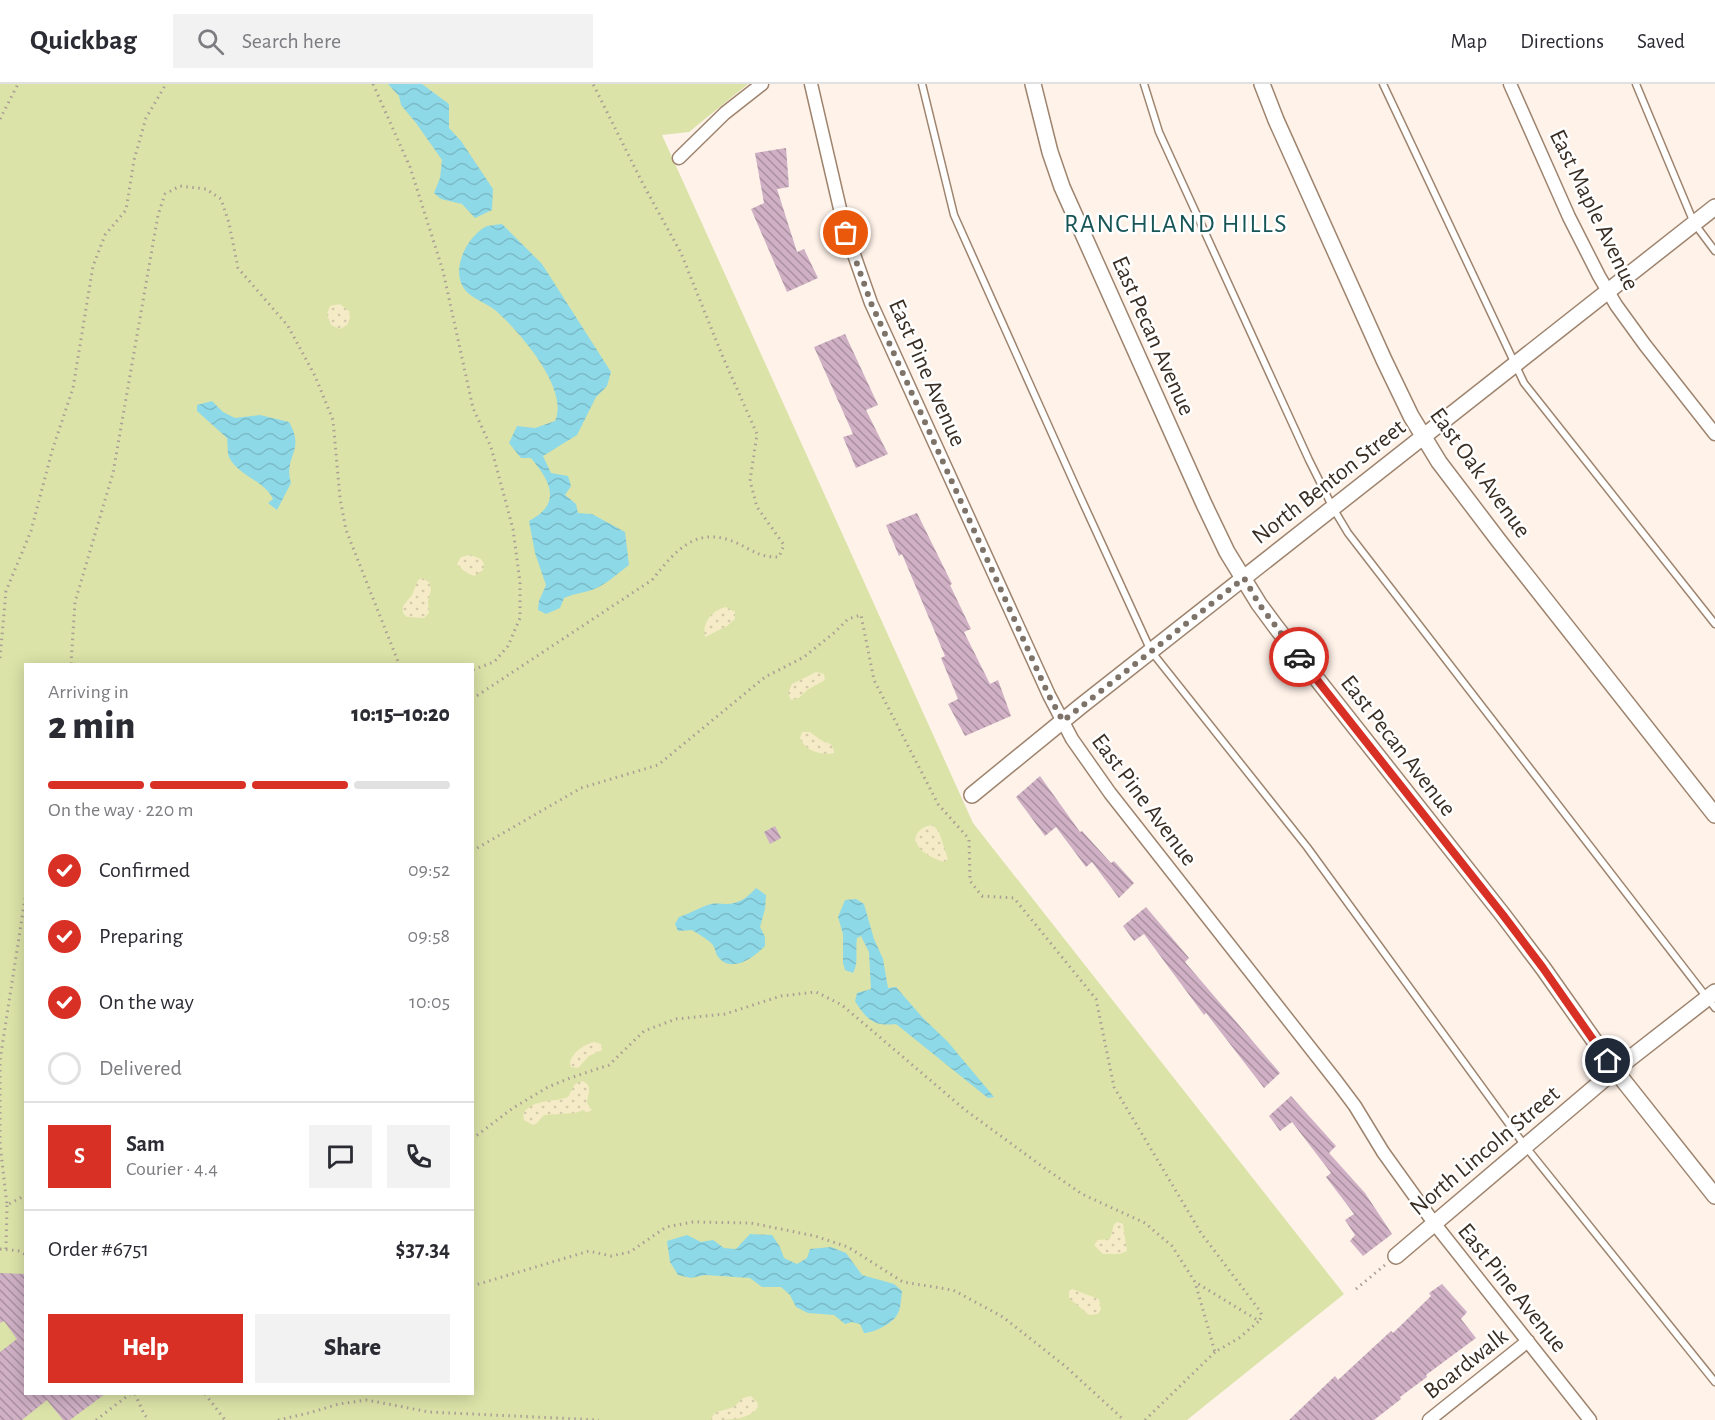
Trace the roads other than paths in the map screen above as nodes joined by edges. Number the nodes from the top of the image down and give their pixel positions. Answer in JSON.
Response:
{"nodes":[{"id":1,"x":762,"y":84,"type":"edge"},
{"id":2,"x":811,"y":84,"type":"edge"},
{"id":3,"x":922,"y":84,"type":"edge"},
{"id":4,"x":1033,"y":84,"type":"edge"},
{"id":5,"x":1144,"y":84,"type":"edge"},
{"id":6,"x":1262,"y":84,"type":"edge"},
{"id":7,"x":1383,"y":84,"type":"edge"},
{"id":8,"x":1510,"y":84,"type":"edge"},
{"id":9,"x":1636,"y":84,"type":"edge"},
{"id":10,"x":679,"y":158,"type":"dead end"},
{"id":11,"x":1715,"y":207,"type":"edge"},
{"id":12,"x":1694,"y":223,"type":"junction"},
{"id":13,"x":1715,"y":251,"type":"edge"},
{"id":14,"x":1608,"y":291,"type":"junction"},
{"id":15,"x":1516,"y":365,"type":"junction"},
{"id":16,"x":1715,"y":434,"type":"edge"},
{"id":17,"x":1424,"y":437,"type":"junction"},
{"id":18,"x":1333,"y":508,"type":"junction"},
{"id":19,"x":1244,"y":578,"type":"junction"},
{"id":20,"x":1715,"y":624,"type":"edge"},
{"id":21,"x":1151,"y":651,"type":"junction"},
{"id":22,"x":1063,"y":721,"type":"junction"},
{"id":23,"x":972,"y":795,"type":"dead end"},
{"id":24,"x":1715,"y":815,"type":"edge"},
{"id":25,"x":1712,"y":1000,"type":"edge"},
{"id":26,"x":1616,"y":1070,"type":"junction"},
{"id":27,"x":1525,"y":1146,"type":"junction"},
{"id":28,"x":1715,"y":1196,"type":"edge"},
{"id":29,"x":1434,"y":1223,"type":"junction"},
{"id":30,"x":1396,"y":1256,"type":"road end"},
{"id":31,"x":1528,"y":1341,"type":"junction"},
{"id":32,"x":1715,"y":1382,"type":"edge"},
{"id":33,"x":1434,"y":1419,"type":"edge"},
{"id":34,"x":1590,"y":1420,"type":"edge"}],
"edges":[{"from":1,"to":10,"type":"street"},
{"from":2,"to":22,"type":"street","name":"East Pine Avenue"},
{"from":3,"to":21,"type":"lane"},
{"from":4,"to":19,"type":"street","name":"East Pecan Avenue"},
{"from":5,"to":18,"type":"lane"},
{"from":6,"to":17,"type":"street","name":"East Oak Avenue"},
{"from":7,"to":15,"type":"lane"},
{"from":8,"to":14,"type":"street","name":"East Maple Avenue"},
{"from":9,"to":12,"type":"lane"},
{"from":11,"to":12,"type":"street","name":"North Benton Street"},
{"from":12,"to":13,"type":"lane"},
{"from":12,"to":14,"type":"street","name":"North Benton Street"},
{"from":14,"to":15,"type":"street","name":"North Benton Street"},
{"from":14,"to":16,"type":"street","name":"East Maple Avenue"},
{"from":15,"to":17,"type":"street","name":"North Benton Street"},
{"from":15,"to":20,"type":"lane"},
{"from":17,"to":18,"type":"street","name":"North Benton Street"},
{"from":17,"to":24,"type":"street","name":"East Oak Avenue"},
{"from":18,"to":19,"type":"street","name":"North Benton Street"},
{"from":18,"to":25,"type":"lane"},
{"from":19,"to":21,"type":"street","name":"North Benton Street"},
{"from":19,"to":26,"type":"street","name":"East Pecan Avenue"},
{"from":21,"to":22,"type":"street","name":"North Benton Street"},
{"from":21,"to":27,"type":"lane"},
{"from":22,"to":23,"type":"street","name":"North Benton Street"},
{"from":22,"to":29,"type":"street","name":"East Pine Avenue"},
{"from":25,"to":26,"type":"street","name":"North Lincoln Street"},
{"from":26,"to":27,"type":"street","name":"North Lincoln Street"},
{"from":26,"to":28,"type":"street","name":"East Pecan Avenue"},
{"from":27,"to":29,"type":"street","name":"North Lincoln Street"},
{"from":27,"to":32,"type":"lane"},
{"from":29,"to":30,"type":"street","name":"North Lincoln Street"},
{"from":29,"to":31,"type":"street","name":"East Pine Avenue"},
{"from":31,"to":33,"type":"street","name":"Boardwalk"},
{"from":31,"to":34,"type":"street","name":"East Pine Avenue"}]}
